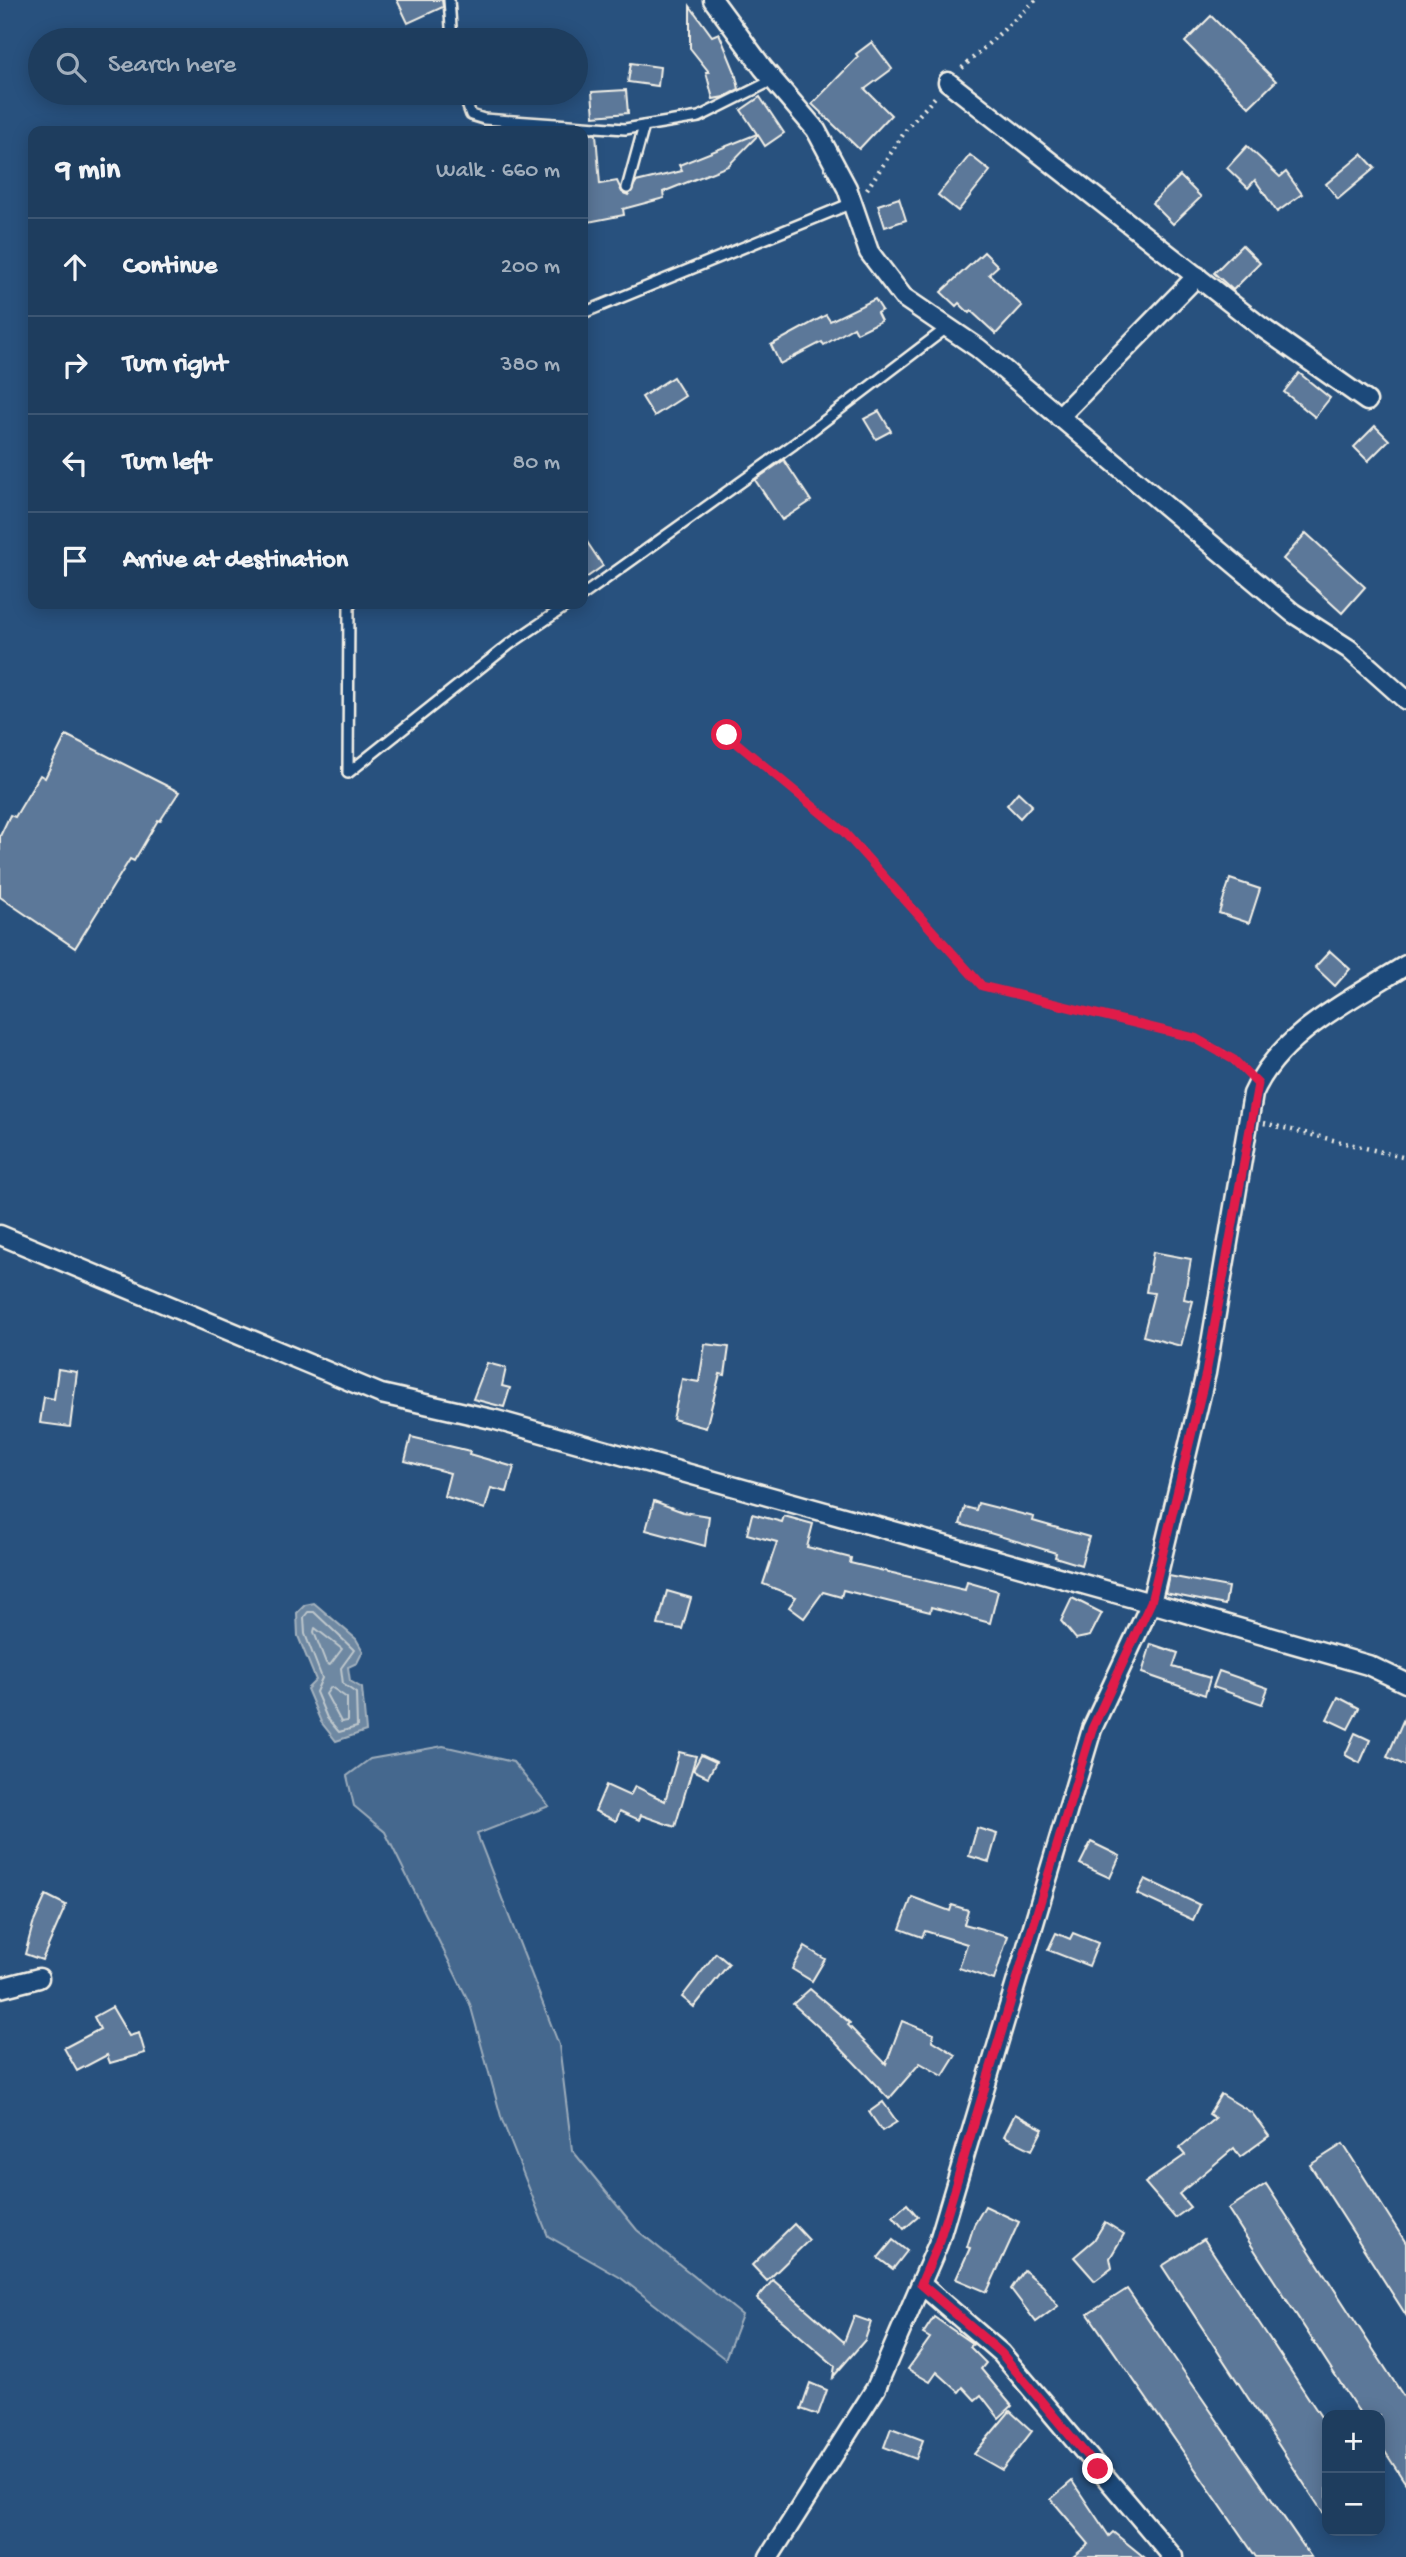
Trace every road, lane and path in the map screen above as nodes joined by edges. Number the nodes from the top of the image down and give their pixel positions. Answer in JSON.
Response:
{"nodes":[{"id":1,"x":449,"y":0,"type":"edge"},
{"id":2,"x":713,"y":0,"type":"edge"},
{"id":3,"x":1036,"y":0,"type":"edge"},
{"id":4,"x":451,"y":28,"type":"edge"},
{"id":5,"x":773,"y":80,"type":"junction"},
{"id":6,"x":948,"y":82,"type":"junction"},
{"id":7,"x":468,"y":105,"type":"edge"},
{"id":8,"x":583,"y":126,"type":"edge"},
{"id":9,"x":588,"y":126,"type":"edge"},
{"id":10,"x":644,"y":126,"type":"junction"},
{"id":11,"x":627,"y":188,"type":"dead end"},
{"id":12,"x":854,"y":210,"type":"junction"},
{"id":13,"x":1197,"y":276,"type":"junction"},
{"id":14,"x":588,"y":311,"type":"edge"},
{"id":15,"x":948,"y":327,"type":"junction"},
{"id":16,"x":1367,"y":401,"type":"dead end"},
{"id":17,"x":1059,"y":417,"type":"junction"},
{"id":18,"x":588,"y":591,"type":"edge"},
{"id":19,"x":349,"y":609,"type":"edge"},
{"id":20,"x":562,"y":609,"type":"edge"},
{"id":21,"x":1406,"y":700,"type":"edge"},
{"id":22,"x":727,"y":735,"type":"dead end"},
{"id":23,"x":1406,"y":965,"type":"edge"},
{"id":24,"x":1258,"y":1084,"type":"junction"},
{"id":25,"x":1249,"y":1119,"type":"junction"},
{"id":26,"x":1406,"y":1158,"type":"edge"},
{"id":27,"x":0,"y":1235,"type":"edge"},
{"id":28,"x":1151,"y":1602,"type":"junction"},
{"id":29,"x":1406,"y":1683,"type":"edge"},
{"id":30,"x":39,"y":1978,"type":"dead end"},
{"id":31,"x":0,"y":1989,"type":"edge"},
{"id":32,"x":921,"y":2284,"type":"junction"},
{"id":33,"x":769,"y":2557,"type":"edge"},
{"id":34,"x":1173,"y":2557,"type":"edge"}],
"edges":[{"from":1,"to":4,"type":"lane"},
{"from":2,"to":5,"type":"street"},
{"from":3,"to":6,"type":"path"},
{"from":5,"to":10,"type":"lane"},
{"from":5,"to":12,"type":"street"},
{"from":6,"to":12,"type":"path"},
{"from":6,"to":13,"type":"street"},
{"from":7,"to":8,"type":"lane"},
{"from":9,"to":10,"type":"lane"},
{"from":10,"to":11,"type":"lane"},
{"from":12,"to":14,"type":"lane"},
{"from":12,"to":15,"type":"street"},
{"from":13,"to":16,"type":"street"},
{"from":13,"to":17,"type":"street"},
{"from":15,"to":17,"type":"street"},
{"from":15,"to":18,"type":"lane"},
{"from":17,"to":21,"type":"street"},
{"from":19,"to":20,"type":"lane"},
{"from":22,"to":24,"type":"path"},
{"from":23,"to":24,"type":"street"},
{"from":24,"to":25,"type":"street"},
{"from":25,"to":26,"type":"path"},
{"from":25,"to":28,"type":"street"},
{"from":27,"to":28,"type":"street"},
{"from":28,"to":29,"type":"street"},
{"from":28,"to":32,"type":"street"},
{"from":30,"to":31,"type":"street"},
{"from":32,"to":33,"type":"street"},
{"from":32,"to":34,"type":"street"}]}
